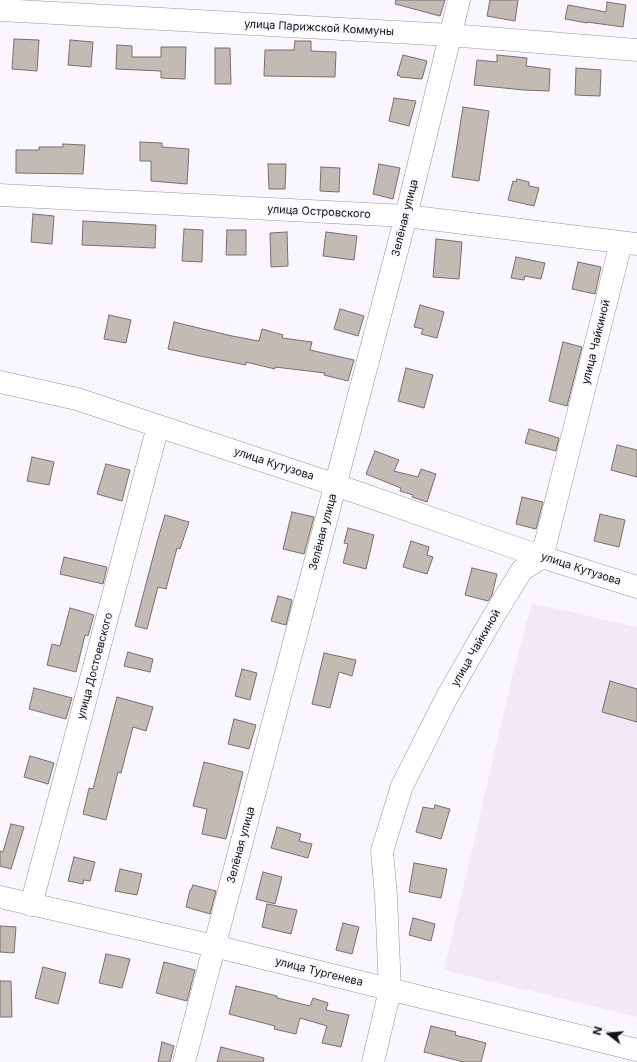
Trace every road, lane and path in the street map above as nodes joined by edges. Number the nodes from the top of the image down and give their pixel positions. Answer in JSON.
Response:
{"nodes":[{"id":1,"x":459,"y":0,"type":"edge"},
{"id":2,"x":0,"y":10,"type":"edge"},
{"id":3,"x":450,"y":35,"type":"junction"},
{"id":4,"x":637,"y":50,"type":"edge"},
{"id":5,"x":0,"y":195,"type":"edge"},
{"id":6,"x":406,"y":216,"type":"junction"},
{"id":7,"x":629,"y":244,"type":"edge"},
{"id":8,"x":0,"y":382,"type":"edge"},
{"id":9,"x":158,"y":426,"type":"junction"},
{"id":10,"x":336,"y":485,"type":"junction"},
{"id":11,"x":542,"y":557,"type":"junction"},
{"id":12,"x":637,"y":587,"type":"edge"},
{"id":13,"x":0,"y":897,"type":"edge"},
{"id":14,"x":31,"y":905,"type":"junction"},
{"id":15,"x":214,"y":946,"type":"junction"},
{"id":16,"x":390,"y":990,"type":"junction"},
{"id":17,"x":637,"y":1050,"type":"edge"},
{"id":18,"x":184,"y":1062,"type":"edge"},
{"id":19,"x":373,"y":1062,"type":"edge"}],
"edges":[{"from":1,"to":3,"type":"street","name":"Зелёная улица"},
{"from":2,"to":3,"type":"street","name":"улица Парижской Коммуны"},
{"from":3,"to":4,"type":"street","name":"улица Парижской Коммуны"},
{"from":3,"to":6,"type":"street","name":"Зелёная улица"},
{"from":5,"to":6,"type":"street","name":"улица Островского"},
{"from":6,"to":7,"type":"street","name":"улица Островского"},
{"from":6,"to":10,"type":"street","name":"Зелёная улица"},
{"from":7,"to":11,"type":"street","name":"улица Чайкиной"},
{"from":8,"to":9,"type":"street","name":"улица Кутузова"},
{"from":9,"to":10,"type":"street","name":"улица Кутузова"},
{"from":9,"to":14,"type":"street","name":"улица Достоевского"},
{"from":10,"to":11,"type":"street","name":"улица Кутузова"},
{"from":10,"to":15,"type":"street","name":"Зелёная улица"},
{"from":11,"to":12,"type":"street","name":"улица Кутузова"},
{"from":11,"to":16,"type":"street","name":"улица Чайкиной"},
{"from":13,"to":14,"type":"street","name":"улица Тургенева"},
{"from":14,"to":15,"type":"street","name":"улица Тургенева"},
{"from":15,"to":16,"type":"street","name":"улица Тургенева"},
{"from":15,"to":18,"type":"street","name":"Зелёная улица"},
{"from":16,"to":17,"type":"street","name":"улица Тургенева"},
{"from":16,"to":19,"type":"street","name":"улица Чайкиной"}]}
